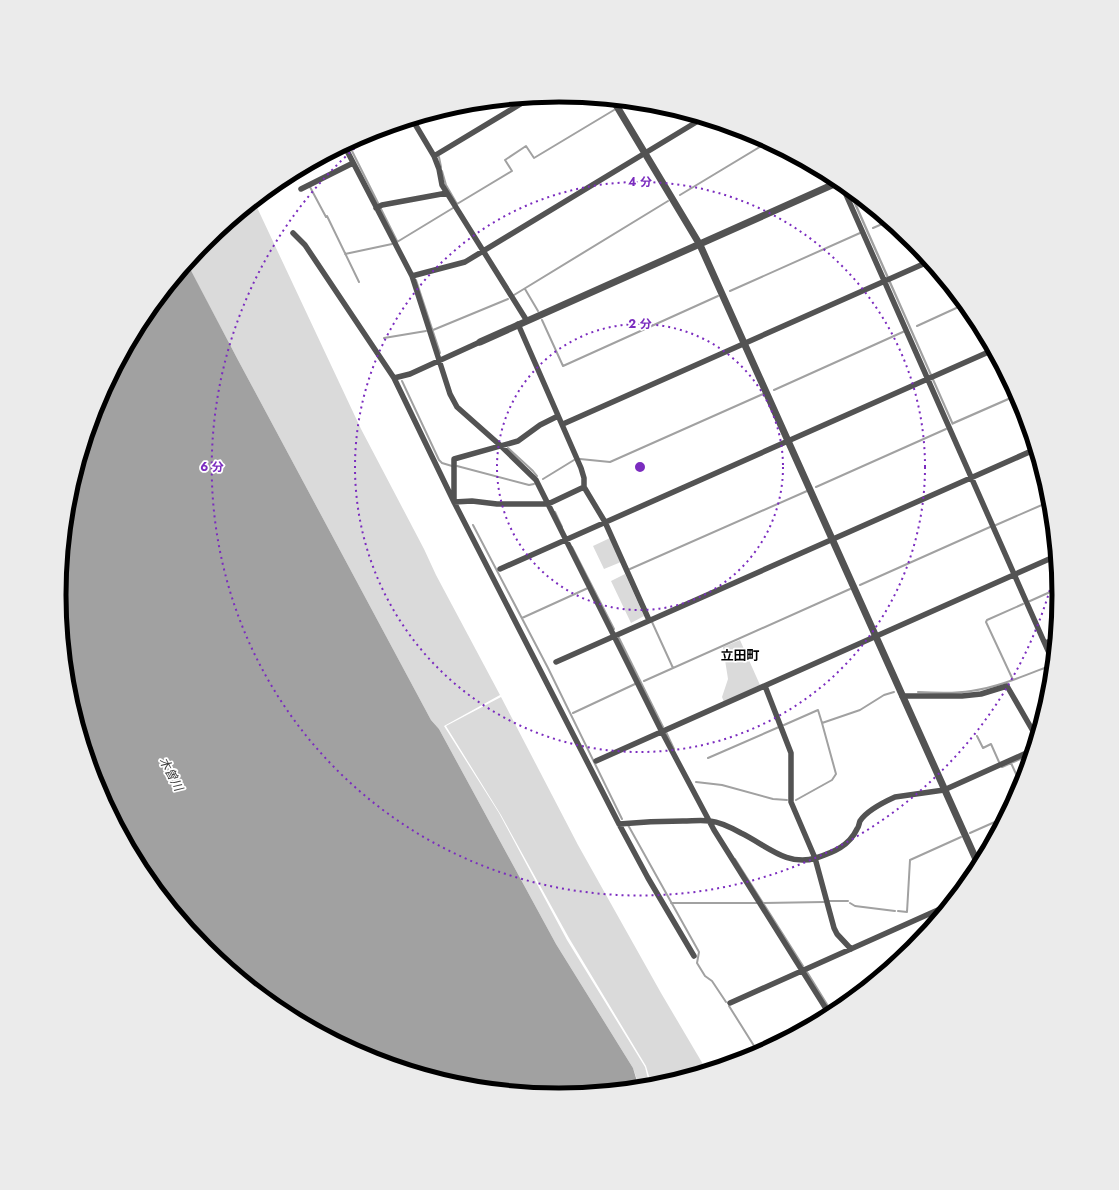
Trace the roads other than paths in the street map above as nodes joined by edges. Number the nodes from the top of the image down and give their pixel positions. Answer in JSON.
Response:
{"nodes":[{"id":1,"x":521,"y":104,"type":"edge"},
{"id":2,"x":616,"y":105,"type":"edge"},
{"id":3,"x":697,"y":121,"type":"edge"},
{"id":4,"x":415,"y":124,"type":"edge"},
{"id":5,"x":346,"y":150,"type":"edge"},
{"id":6,"x":645,"y":153,"type":"junction"},
{"id":7,"x":434,"y":156,"type":"junction"},
{"id":8,"x":353,"y":163,"type":"junction"},
{"id":9,"x":833,"y":185,"type":"edge"},
{"id":10,"x":301,"y":189,"type":"dead end"},
{"id":11,"x":447,"y":193,"type":"junction"},
{"id":12,"x":847,"y":194,"type":"edge"},
{"id":13,"x":379,"y":207,"type":"junction"},
{"id":14,"x":293,"y":233,"type":"dead end"},
{"id":15,"x":700,"y":245,"type":"junction"},
{"id":16,"x":483,"y":252,"type":"junction"},
{"id":17,"x":925,"y":263,"type":"edge"},
{"id":18,"x":414,"y":276,"type":"junction"},
{"id":19,"x":888,"y":280,"type":"junction"},
{"id":20,"x":527,"y":321,"type":"junction"},
{"id":21,"x":518,"y":324,"type":"junction"},
{"id":22,"x":480,"y":342,"type":"joint"},
{"id":23,"x":745,"y":343,"type":"junction"},
{"id":24,"x":989,"y":352,"type":"edge"},
{"id":25,"x":439,"y":360,"type":"junction"},
{"id":26,"x":394,"y":378,"type":"junction"},
{"id":27,"x":930,"y":378,"type":"junction"},
{"id":28,"x":558,"y":416,"type":"junction"},
{"id":29,"x":562,"y":424,"type":"junction"},
{"id":30,"x":789,"y":440,"type":"junction"},
{"id":31,"x":500,"y":446,"type":"junction"},
{"id":32,"x":1031,"y":451,"type":"edge"},
{"id":33,"x":972,"y":478,"type":"junction"},
{"id":34,"x":584,"y":486,"type":"junction"},
{"id":35,"x":454,"y":502,"type":"junction"},
{"id":36,"x":548,"y":504,"type":"junction"},
{"id":37,"x":605,"y":522,"type":"junction"},
{"id":38,"x":833,"y":539,"type":"junction"},
{"id":39,"x":566,"y":540,"type":"junction"},
{"id":40,"x":1052,"y":558,"type":"edge"},
{"id":41,"x":500,"y":569,"type":"dead end"},
{"id":42,"x":1014,"y":575,"type":"junction"},
{"id":43,"x":649,"y":620,"type":"junction"},
{"id":44,"x":614,"y":636,"type":"junction"},
{"id":45,"x":876,"y":637,"type":"junction"},
{"id":46,"x":1051,"y":640,"type":"edge"},
{"id":47,"x":1045,"y":643,"type":"junction"},
{"id":48,"x":1049,"y":654,"type":"edge"},
{"id":49,"x":556,"y":662,"type":"dead end"},
{"id":50,"x":765,"y":686,"type":"junction"},
{"id":51,"x":902,"y":696,"type":"junction"},
{"id":52,"x":662,"y":732,"type":"junction"},
{"id":53,"x":1033,"y":732,"type":"edge"},
{"id":54,"x":1027,"y":753,"type":"edge"},
{"id":55,"x":596,"y":761,"type":"dead end"},
{"id":56,"x":944,"y":790,"type":"junction"},
{"id":57,"x":710,"y":821,"type":"junction"},
{"id":58,"x":619,"y":824,"type":"junction"},
{"id":59,"x":815,"y":858,"type":"junction"},
{"id":60,"x":976,"y":859,"type":"edge"},
{"id":61,"x":940,"y":909,"type":"edge"},
{"id":62,"x":851,"y":949,"type":"junction"},
{"id":63,"x":694,"y":956,"type":"dead end"},
{"id":64,"x":802,"y":971,"type":"junction"},
{"id":65,"x":730,"y":1003,"type":"dead end"},
{"id":66,"x":827,"y":1010,"type":"edge"}],
"edges":[{"from":1,"to":7,"type":"street"},
{"from":2,"to":6,"type":"street"},
{"from":3,"to":6,"type":"street"},
{"from":4,"to":7,"type":"street"},
{"from":5,"to":8,"type":"street"},
{"from":6,"to":15,"type":"street"},
{"from":6,"to":16,"type":"street"},
{"from":7,"to":11,"type":"street"},
{"from":8,"to":10,"type":"street"},
{"from":8,"to":13,"type":"street"},
{"from":9,"to":15,"type":"street"},
{"from":11,"to":13,"type":"street"},
{"from":11,"to":16,"type":"street"},
{"from":12,"to":19,"type":"street"},
{"from":13,"to":18,"type":"street"},
{"from":14,"to":26,"type":"street"},
{"from":15,"to":20,"type":"street"},
{"from":15,"to":23,"type":"street"},
{"from":16,"to":18,"type":"street"},
{"from":16,"to":20,"type":"street"},
{"from":17,"to":19,"type":"street"},
{"from":18,"to":25,"type":"street"},
{"from":19,"to":23,"type":"street"},
{"from":19,"to":27,"type":"street"},
{"from":20,"to":21,"type":"street"},
{"from":21,"to":22,"type":"street"},
{"from":21,"to":28,"type":"street"},
{"from":22,"to":25,"type":"street"},
{"from":23,"to":29,"type":"street"},
{"from":23,"to":30,"type":"street"},
{"from":24,"to":27,"type":"street"},
{"from":25,"to":26,"type":"street"},
{"from":25,"to":31,"type":"street"},
{"from":26,"to":35,"type":"street"},
{"from":27,"to":30,"type":"street"},
{"from":27,"to":33,"type":"street"},
{"from":28,"to":29,"type":"street"},
{"from":28,"to":31,"type":"street"},
{"from":29,"to":34,"type":"street"},
{"from":30,"to":37,"type":"street"},
{"from":30,"to":38,"type":"street"},
{"from":31,"to":35,"type":"street"},
{"from":31,"to":36,"type":"street"},
{"from":32,"to":33,"type":"street"},
{"from":33,"to":38,"type":"street"},
{"from":33,"to":42,"type":"street"},
{"from":34,"to":36,"type":"street"},
{"from":34,"to":37,"type":"street"},
{"from":35,"to":36,"type":"street"},
{"from":35,"to":58,"type":"street"},
{"from":36,"to":39,"type":"street"},
{"from":37,"to":39,"type":"street"},
{"from":37,"to":43,"type":"street"},
{"from":38,"to":43,"type":"street"},
{"from":38,"to":45,"type":"street"},
{"from":39,"to":41,"type":"street"},
{"from":39,"to":44,"type":"street"},
{"from":40,"to":42,"type":"street"},
{"from":42,"to":45,"type":"street"},
{"from":42,"to":47,"type":"street"},
{"from":43,"to":44,"type":"street"},
{"from":44,"to":49,"type":"street"},
{"from":44,"to":52,"type":"street"},
{"from":45,"to":50,"type":"street"},
{"from":45,"to":51,"type":"street"},
{"from":46,"to":47,"type":"street"},
{"from":47,"to":48,"type":"street"},
{"from":50,"to":52,"type":"street"},
{"from":50,"to":59,"type":"street"},
{"from":51,"to":53,"type":"street"},
{"from":51,"to":56,"type":"street"},
{"from":52,"to":55,"type":"street"},
{"from":52,"to":57,"type":"street"},
{"from":54,"to":56,"type":"street"},
{"from":56,"to":59,"type":"street"},
{"from":56,"to":60,"type":"street"},
{"from":57,"to":58,"type":"street"},
{"from":57,"to":59,"type":"street"},
{"from":57,"to":64,"type":"street"},
{"from":58,"to":63,"type":"street"},
{"from":59,"to":62,"type":"street"},
{"from":61,"to":62,"type":"street"},
{"from":62,"to":64,"type":"street"},
{"from":64,"to":65,"type":"street"},
{"from":64,"to":66,"type":"street"}]}
